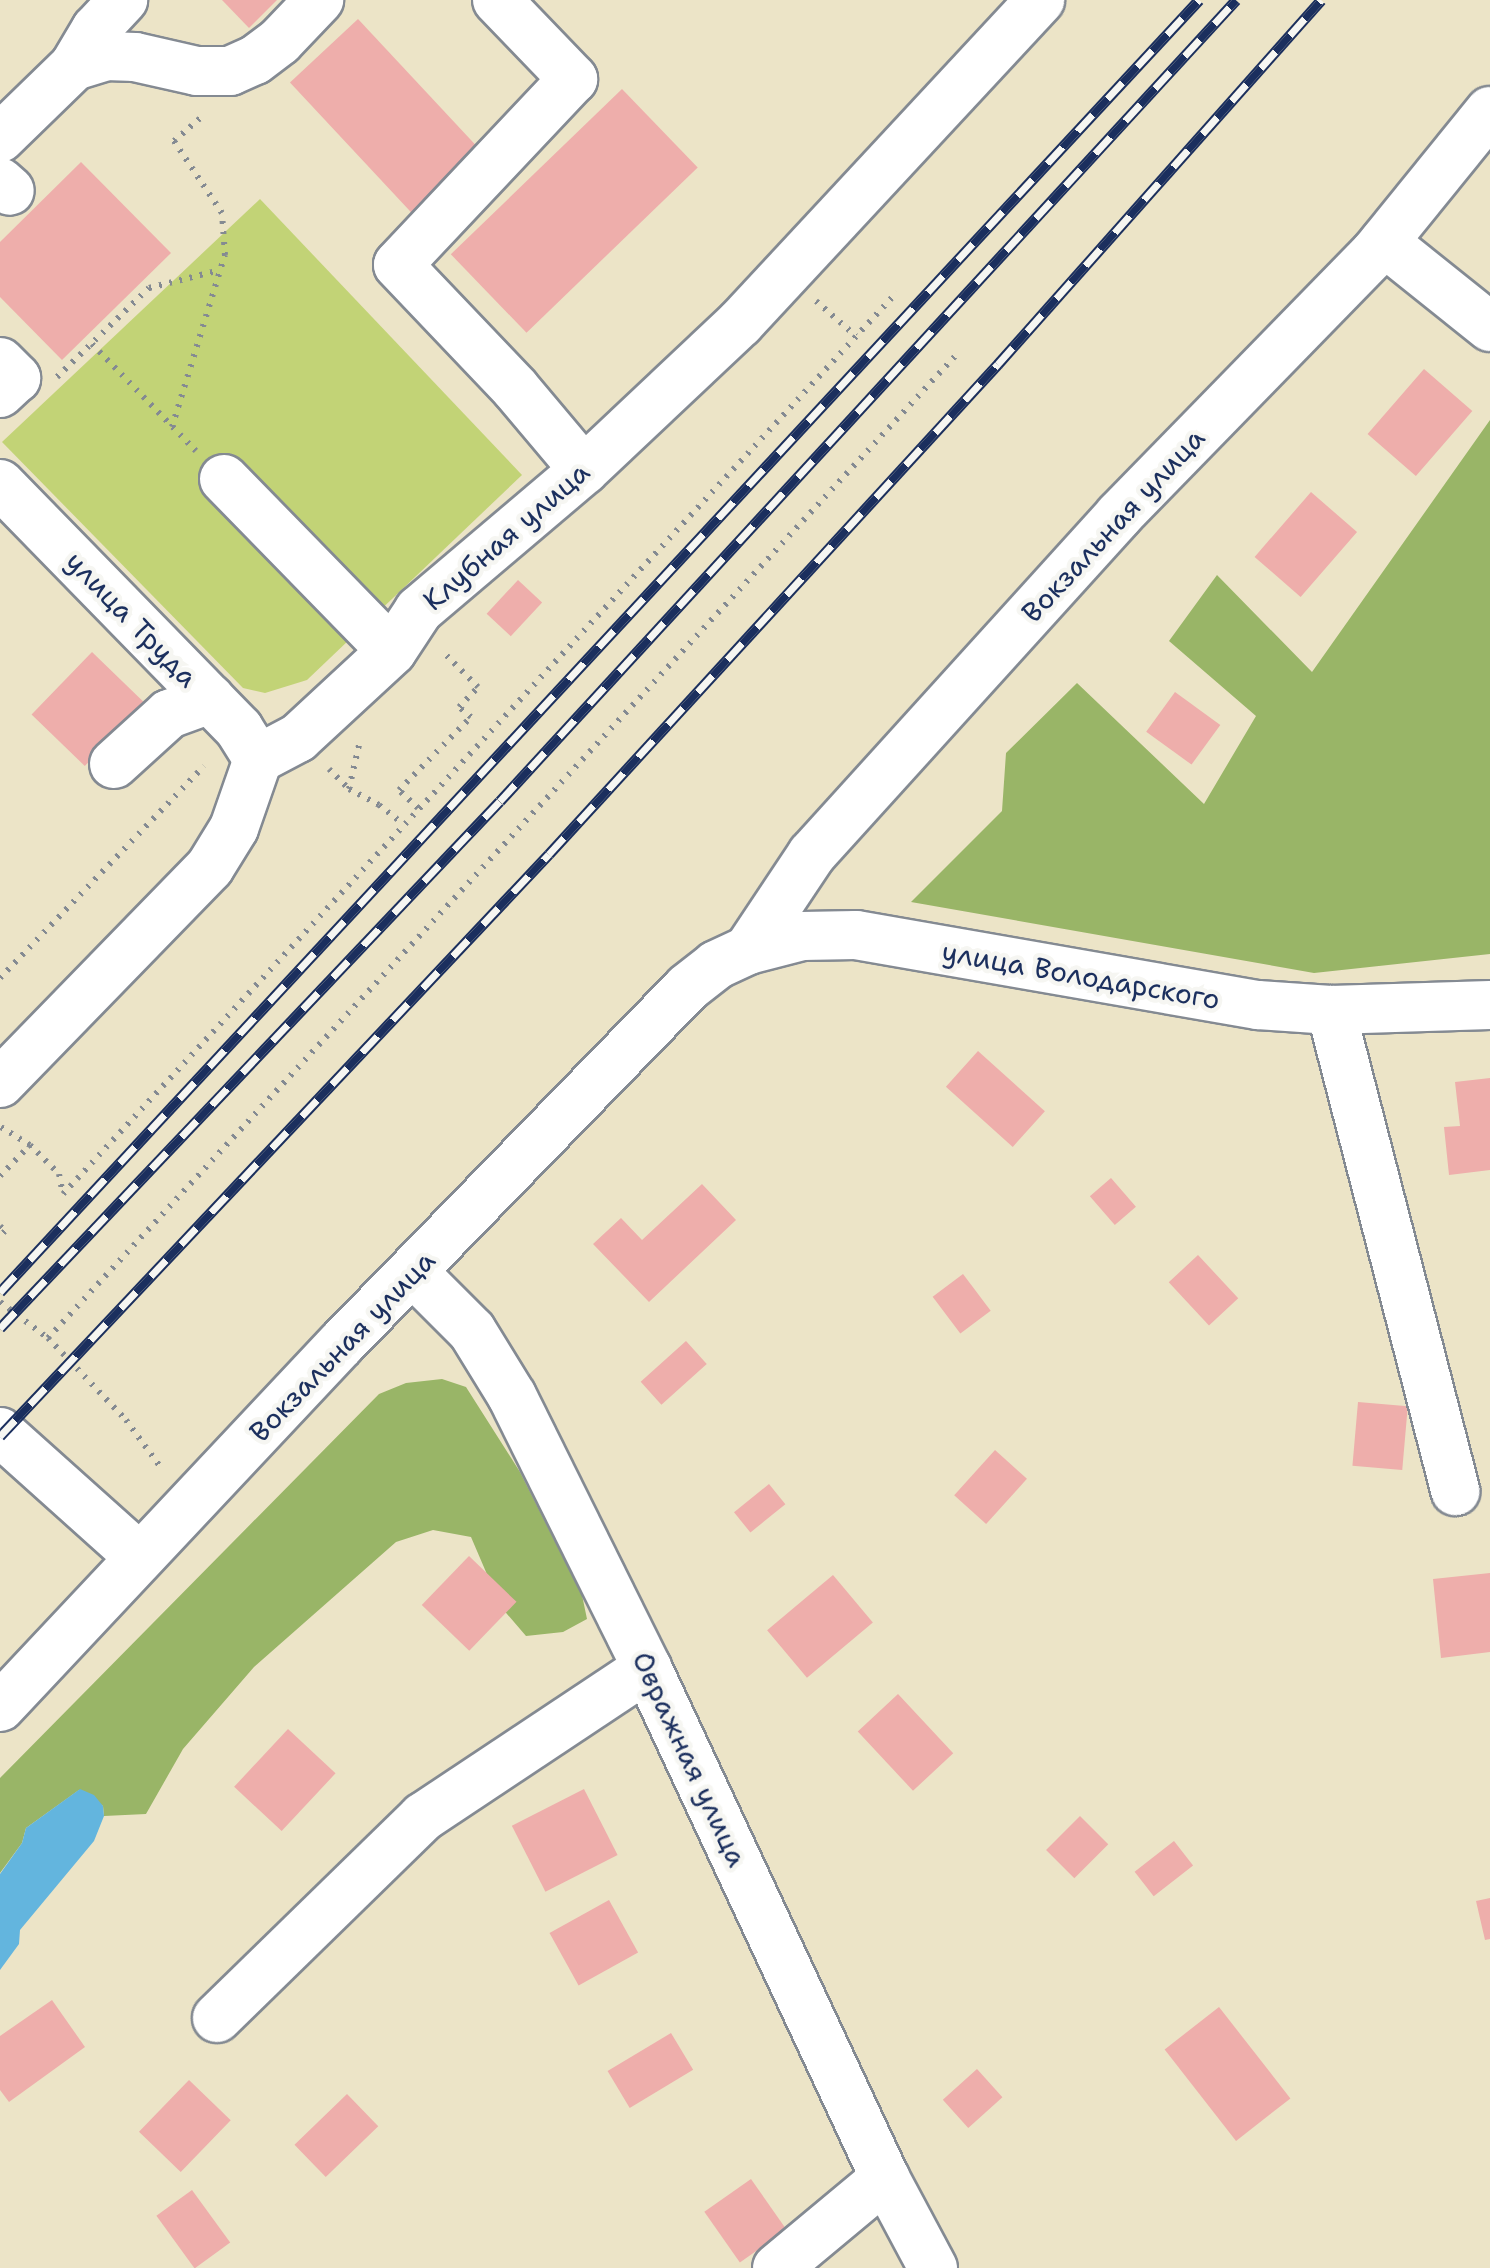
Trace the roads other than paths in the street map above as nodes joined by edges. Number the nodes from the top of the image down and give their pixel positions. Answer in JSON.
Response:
{"nodes":[{"id":1,"x":123,"y":0,"type":"edge"},
{"id":2,"x":319,"y":0,"type":"edge"},
{"id":3,"x":498,"y":0,"type":"edge"},
{"id":4,"x":1040,"y":0,"type":"edge"},
{"id":5,"x":74,"y":66,"type":"junction"},
{"id":6,"x":1490,"y":111,"type":"edge"},
{"id":7,"x":0,"y":138,"type":"edge"},
{"id":8,"x":1384,"y":242,"type":"junction"},
{"id":9,"x":1490,"y":326,"type":"edge"},
{"id":10,"x":584,"y":470,"type":"junction"},
{"id":11,"x":224,"y":479,"type":"road end"},
{"id":12,"x":0,"y":484,"type":"edge"},
{"id":13,"x":413,"y":647,"type":"junction"},
{"id":14,"x":210,"y":699,"type":"junction"},
{"id":15,"x":258,"y":759,"type":"junction"},
{"id":16,"x":114,"y":764,"type":"dead end"},
{"id":17,"x":748,"y":950,"type":"junction"},
{"id":18,"x":687,"y":988,"type":"joint"},
{"id":19,"x":1490,"y":1005,"type":"edge"},
{"id":20,"x":1331,"y":1010,"type":"junction"},
{"id":21,"x":0,"y":1083,"type":"edge"},
{"id":22,"x":412,"y":1272,"type":"junction"},
{"id":23,"x":0,"y":1432,"type":"edge"},
{"id":24,"x":1455,"y":1491,"type":"dead end"},
{"id":25,"x":138,"y":1556,"type":"junction"},
{"id":26,"x":648,"y":1668,"type":"junction"},
{"id":27,"x":0,"y":1707,"type":"edge"},
{"id":28,"x":217,"y":2018,"type":"dead end"},
{"id":29,"x":885,"y":2178,"type":"junction"},
{"id":30,"x":777,"y":2268,"type":"edge"},
{"id":31,"x":933,"y":2268,"type":"edge"}],
"edges":[{"from":1,"to":5,"type":"street"},
{"from":2,"to":5,"type":"street"},
{"from":3,"to":10,"type":"street"},
{"from":4,"to":10,"type":"street","name":"Клубная улица"},
{"from":5,"to":7,"type":"street"},
{"from":6,"to":8,"type":"street","name":"Вокзальная улица"},
{"from":8,"to":9,"type":"street"},
{"from":8,"to":17,"type":"street","name":"Вокзальная улица"},
{"from":10,"to":13,"type":"street","name":"Клубная улица"},
{"from":11,"to":13,"type":"street"},
{"from":12,"to":14,"type":"street","name":"улица Труда"},
{"from":13,"to":15,"type":"street","name":"Клубная улица"},
{"from":14,"to":15,"type":"street","name":"улица Труда"},
{"from":14,"to":16,"type":"street"},
{"from":15,"to":21,"type":"street"},
{"from":17,"to":18,"type":"street","name":"улица Володарского"},
{"from":17,"to":20,"type":"street","name":"улица Володарского"},
{"from":18,"to":22,"type":"street","name":"Вокзальная улица"},
{"from":19,"to":20,"type":"street","name":"улица Володарского"},
{"from":20,"to":24,"type":"street"},
{"from":22,"to":25,"type":"street","name":"Вокзальная улица"},
{"from":22,"to":26,"type":"street","name":"Овражная улица"},
{"from":23,"to":25,"type":"street"},
{"from":25,"to":27,"type":"street","name":"Вокзальная улица"},
{"from":26,"to":28,"type":"street"},
{"from":26,"to":29,"type":"street","name":"Овражная улица"},
{"from":29,"to":30,"type":"street"},
{"from":29,"to":31,"type":"street","name":"Овражная улица"}]}
